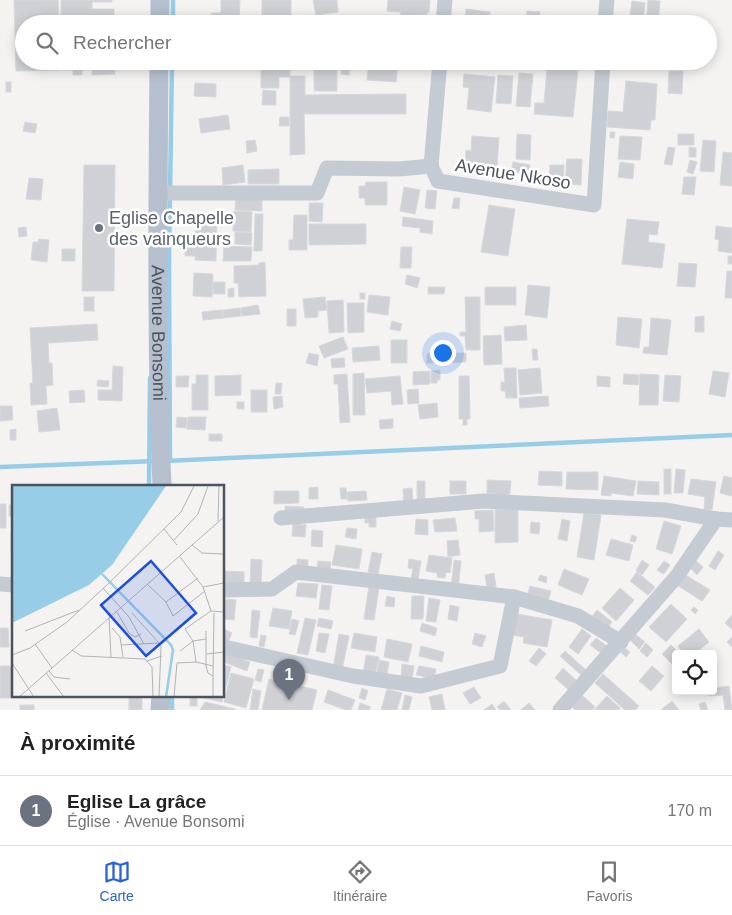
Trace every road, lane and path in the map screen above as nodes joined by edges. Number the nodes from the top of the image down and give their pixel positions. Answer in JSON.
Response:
{"nodes":[{"id":1,"x":160,"y":0,"type":"edge"},
{"id":2,"x":445,"y":0,"type":"edge"},
{"id":3,"x":607,"y":0,"type":"edge"},
{"id":4,"x":160,"y":15,"type":"edge"},
{"id":5,"x":444,"y":15,"type":"edge"},
{"id":6,"x":606,"y":15,"type":"edge"},
{"id":7,"x":159,"y":70,"type":"edge"},
{"id":8,"x":439,"y":70,"type":"edge"},
{"id":9,"x":602,"y":70,"type":"edge"},
{"id":10,"x":431,"y":166,"type":"junction"},
{"id":11,"x":158,"y":193,"type":"junction"},
{"id":12,"x":162,"y":485,"type":"edge"},
{"id":13,"x":281,"y":518,"type":"dead end"},
{"id":14,"x":716,"y":519,"type":"junction"},
{"id":15,"x":732,"y":520,"type":"edge"},
{"id":16,"x":225,"y":590,"type":"edge"},
{"id":17,"x":514,"y":597,"type":"junction"},
{"id":18,"x":620,"y":642,"type":"junction"},
{"id":19,"x":225,"y":646,"type":"edge"},
{"id":20,"x":560,"y":710,"type":"edge"}],
"edges":[{"from":1,"to":4,"type":"main road"},
{"from":2,"to":5,"type":"street"},
{"from":3,"to":6,"type":"street"},
{"from":7,"to":11,"type":"main road","name":"Avenue Bonsomi"},
{"from":8,"to":10,"type":"street"},
{"from":9,"to":10,"type":"street","name":"Avenue Nkoso"},
{"from":10,"to":11,"type":"street","name":"Avenue Nkoso"},
{"from":11,"to":12,"type":"main road","name":"Avenue Bonsomi"},
{"from":13,"to":14,"type":"street"},
{"from":14,"to":15,"type":"street"},
{"from":14,"to":18,"type":"street"},
{"from":16,"to":17,"type":"street"},
{"from":17,"to":18,"type":"street"},
{"from":17,"to":19,"type":"street"},
{"from":18,"to":20,"type":"street"}]}
